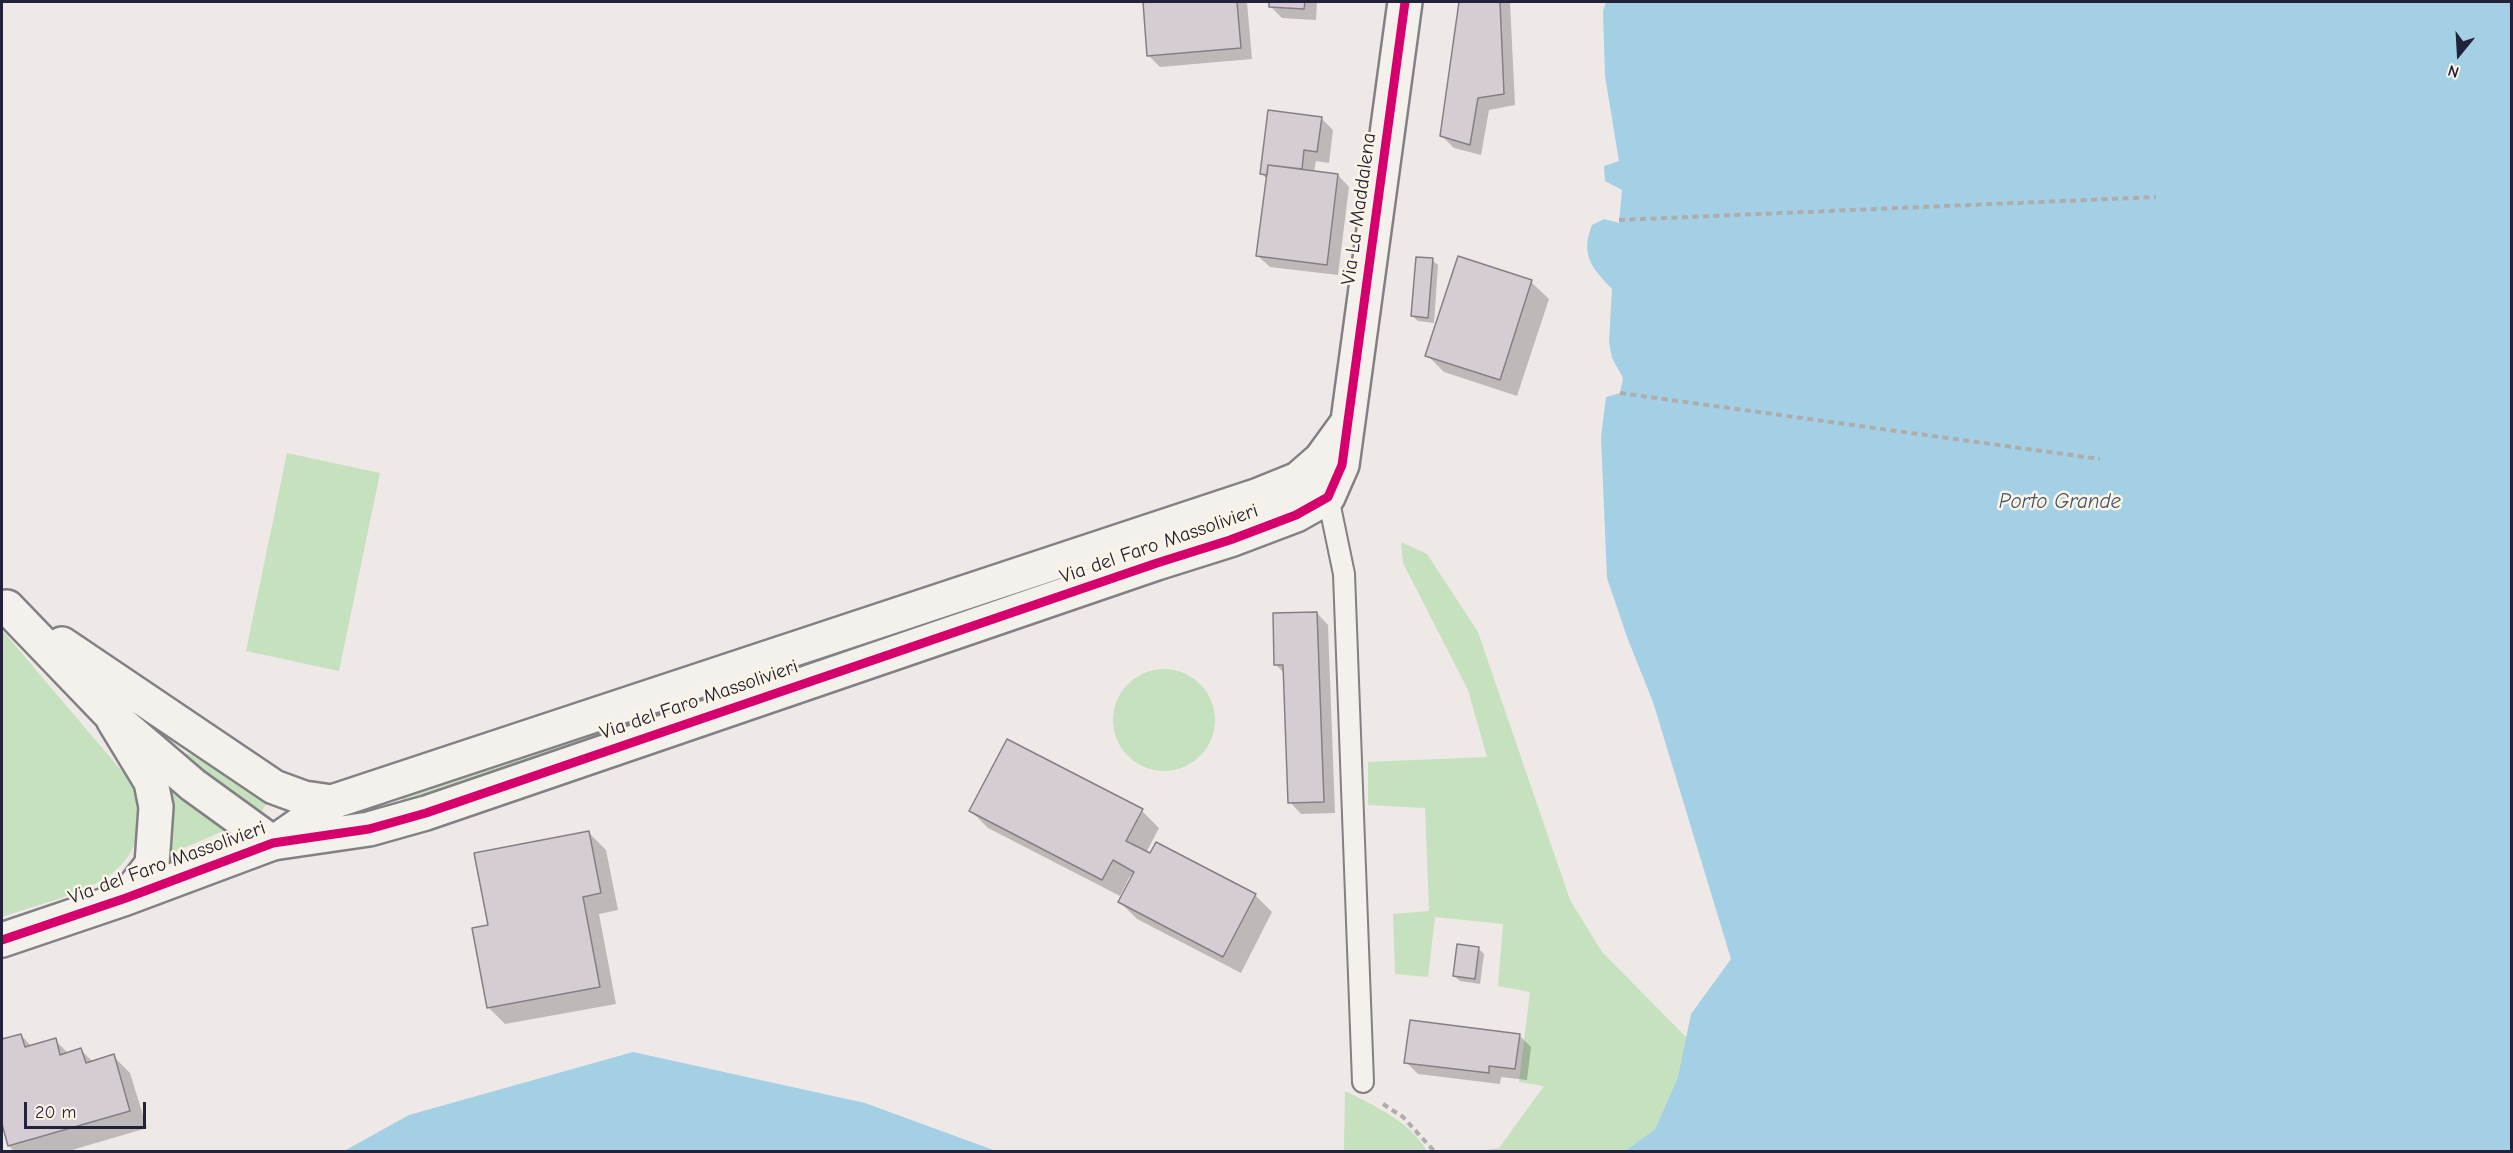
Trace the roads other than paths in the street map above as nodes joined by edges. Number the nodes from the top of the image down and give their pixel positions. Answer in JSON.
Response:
{"nodes":[{"id":1,"x":1405,"y":2,"type":"edge"},
{"id":2,"x":1348,"y":422,"type":"junction"},
{"id":3,"x":1328,"y":497,"type":"junction"},
{"id":4,"x":4,"y":605,"type":"edge"},
{"id":5,"x":110,"y":714,"type":"junction"},
{"id":6,"x":332,"y":802,"type":"junction"},
{"id":7,"x":273,"y":843,"type":"junction"},
{"id":8,"x":126,"y":898,"type":"junction"},
{"id":9,"x":2,"y":940,"type":"edge"},
{"id":10,"x":1363,"y":1082,"type":"road end"}],
"edges":[{"from":1,"to":2,"type":"street","name":"Via La Maddalena"},
{"from":2,"to":3,"type":"street"},
{"from":2,"to":6,"type":"street","name":"Via del Faro Massolivieri"},
{"from":3,"to":7,"type":"street","name":"Via del Faro Massolivieri"},
{"from":3,"to":10,"type":"lane"},
{"from":4,"to":5,"type":"street"},
{"from":4,"to":6,"type":"street"},
{"from":5,"to":7,"type":"street"},
{"from":5,"to":8,"type":"street"},
{"from":6,"to":7,"type":"street"},
{"from":7,"to":8,"type":"street","name":"Via del Faro Massolivieri"},
{"from":8,"to":9,"type":"street","name":"Via del Faro Massolivieri"}]}
